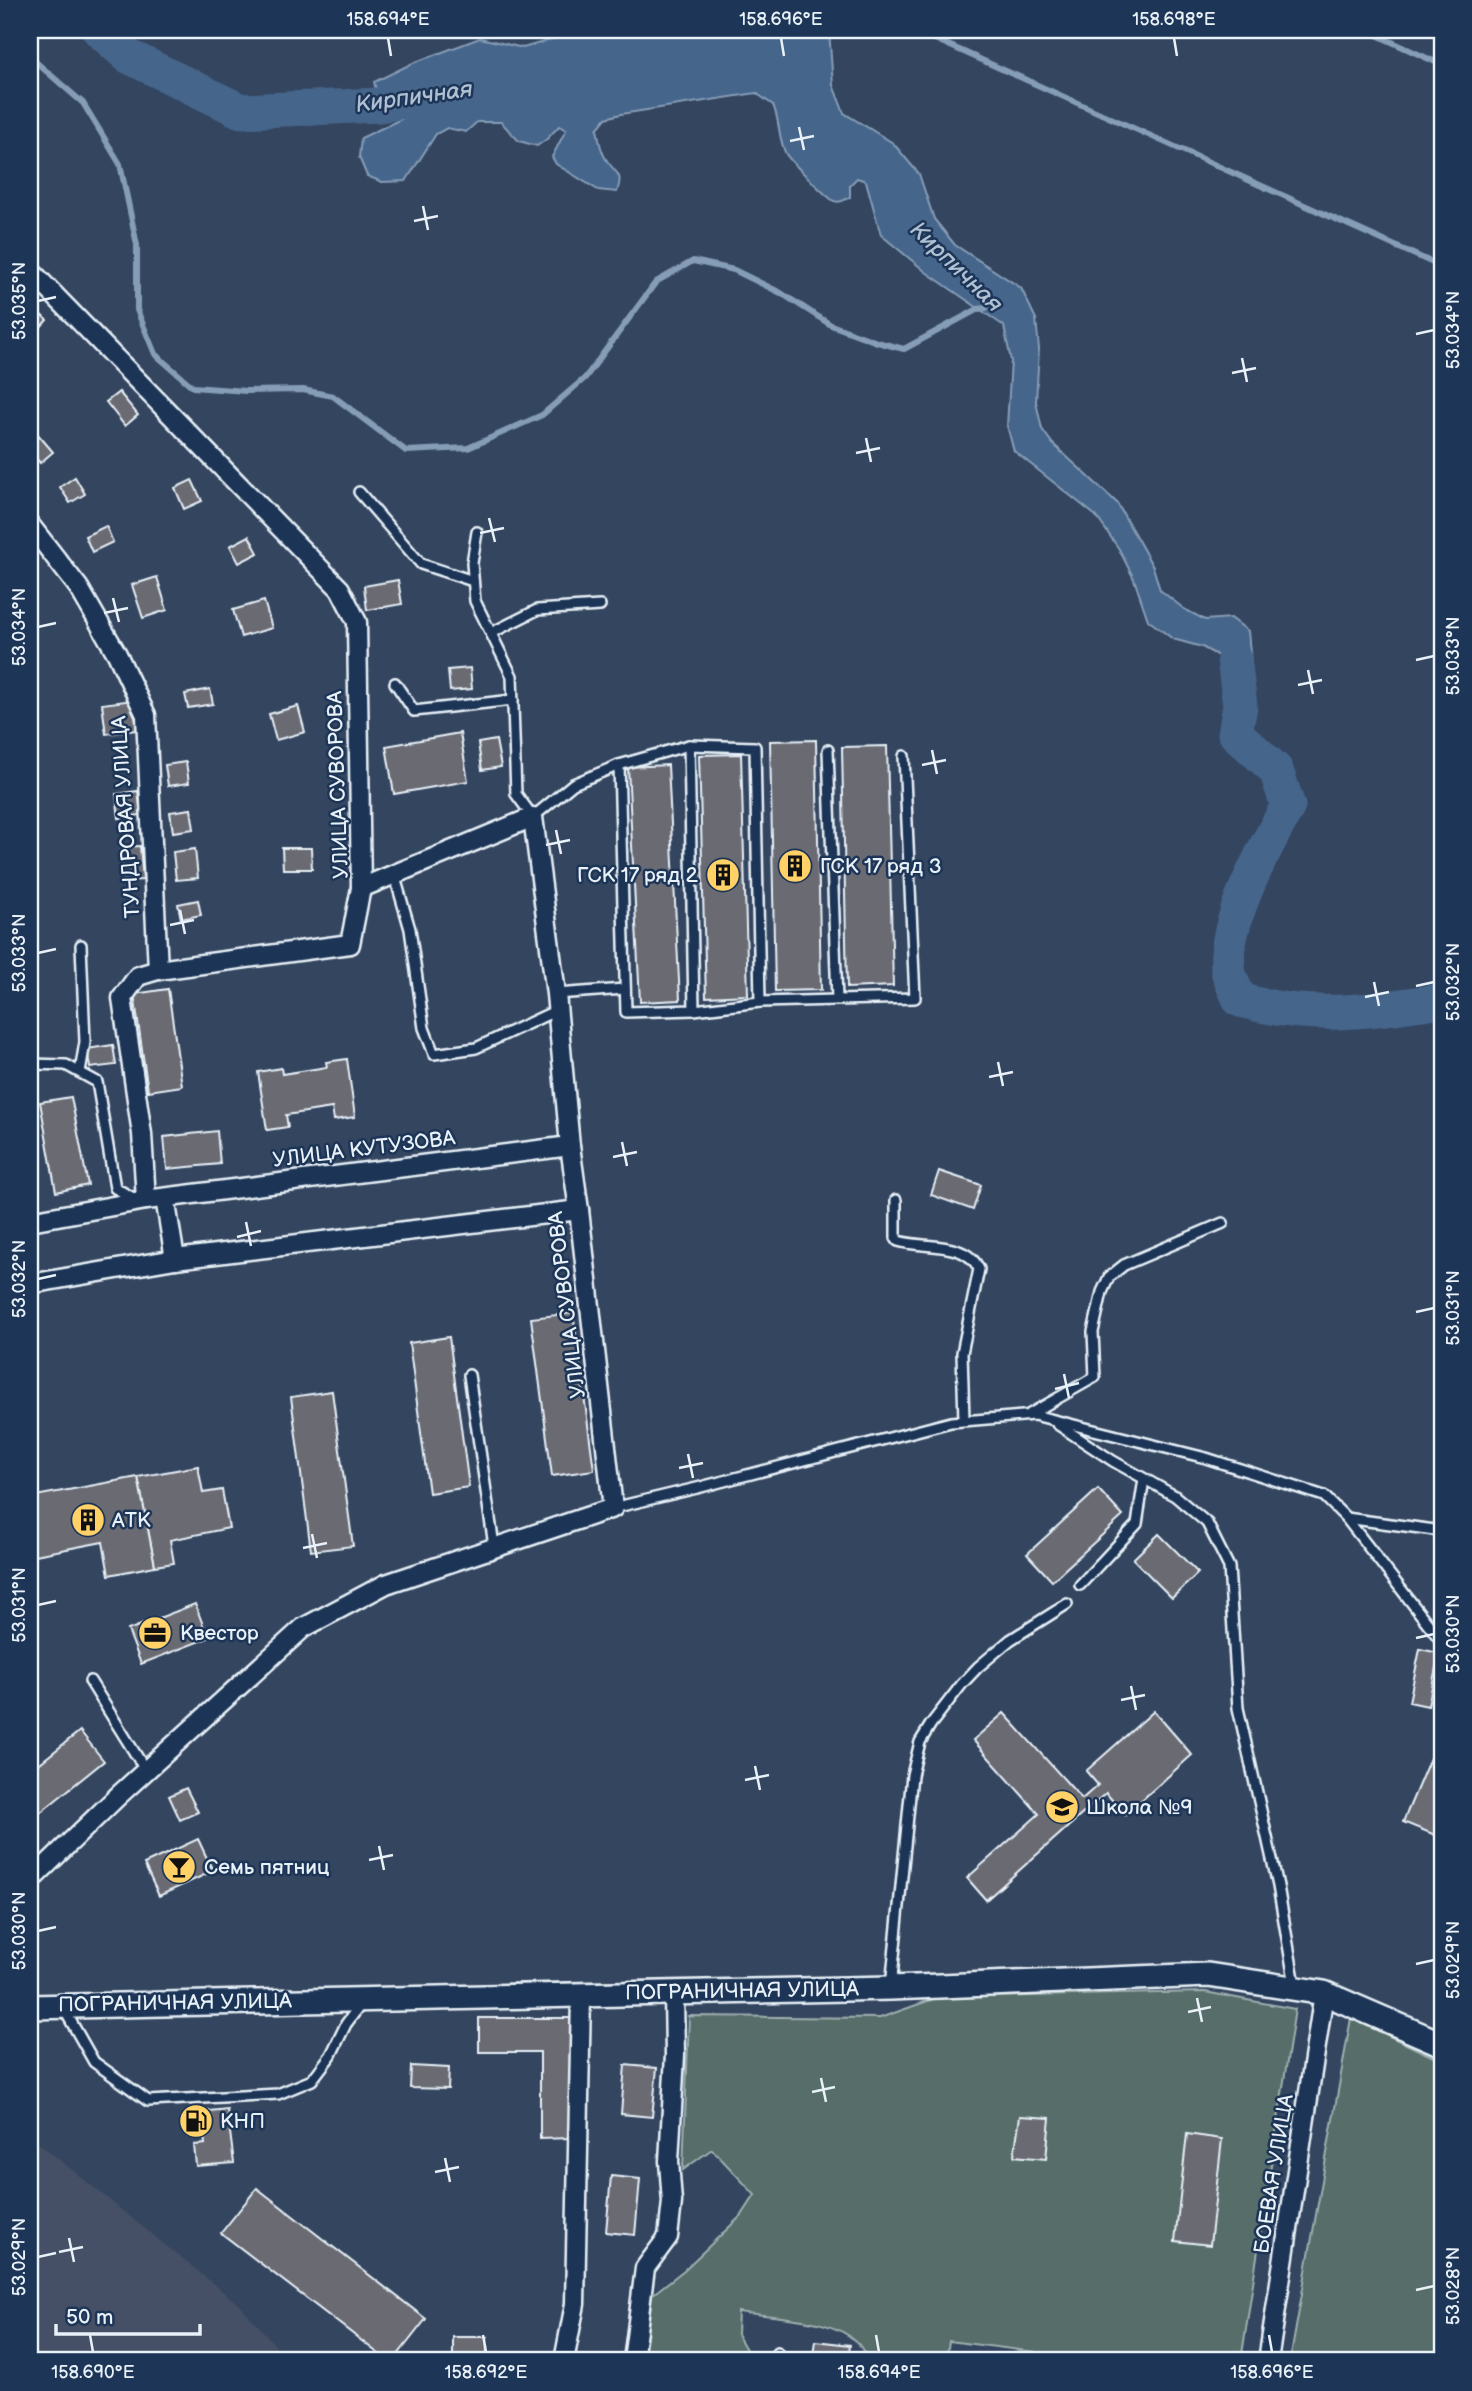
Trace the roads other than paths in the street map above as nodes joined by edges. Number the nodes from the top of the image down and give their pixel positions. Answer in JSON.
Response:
{"nodes":[{"id":1,"x":30,"y":270,"type":"edge"},
{"id":2,"x":359,"y":492,"type":"dead end"},
{"id":3,"x":30,"y":524,"type":"edge"},
{"id":4,"x":477,"y":532,"type":"dead end"},
{"id":5,"x":473,"y":580,"type":"junction"},
{"id":6,"x":600,"y":606,"type":"dead end"},
{"id":7,"x":491,"y":633,"type":"junction"},
{"id":8,"x":395,"y":682,"type":"dead end"},
{"id":9,"x":513,"y":700,"type":"junction"},
{"id":10,"x":689,"y":745,"type":"junction"},
{"id":11,"x":828,"y":750,"type":"dead end"},
{"id":12,"x":904,"y":756,"type":"dead end"},
{"id":13,"x":619,"y":765,"type":"junction"},
{"id":14,"x":533,"y":817,"type":"junction"},
{"id":15,"x":394,"y":874,"type":"junction"},
{"id":16,"x":360,"y":888,"type":"junction"},
{"id":17,"x":80,"y":945,"type":"dead end"},
{"id":18,"x":158,"y":970,"type":"junction"},
{"id":19,"x":625,"y":989,"type":"junction"},
{"id":20,"x":836,"y":1000,"type":"junction"},
{"id":21,"x":557,"y":1002,"type":"junction"},
{"id":22,"x":760,"y":1002,"type":"junction"},
{"id":23,"x":694,"y":1010,"type":"junction"},
{"id":24,"x":30,"y":1064,"type":"edge"},
{"id":25,"x":80,"y":1072,"type":"junction"},
{"id":26,"x":570,"y":1146,"type":"junction"},
{"id":27,"x":165,"y":1198,"type":"junction"},
{"id":28,"x":896,"y":1200,"type":"dead end"},
{"id":29,"x":143,"y":1201,"type":"junction"},
{"id":30,"x":579,"y":1210,"type":"junction"},
{"id":31,"x":30,"y":1221,"type":"edge"},
{"id":32,"x":1223,"y":1223,"type":"dead end"},
{"id":33,"x":175,"y":1259,"type":"junction"},
{"id":34,"x":30,"y":1284,"type":"edge"},
{"id":35,"x":469,"y":1375,"type":"dead end"},
{"id":36,"x":1028,"y":1415,"type":"junction"},
{"id":37,"x":1049,"y":1419,"type":"junction"},
{"id":38,"x":964,"y":1420,"type":"junction"},
{"id":39,"x":1144,"y":1479,"type":"junction"},
{"id":40,"x":613,"y":1507,"type":"junction"},
{"id":41,"x":1346,"y":1518,"type":"junction"},
{"id":42,"x":1442,"y":1531,"type":"edge"},
{"id":43,"x":494,"y":1546,"type":"junction"},
{"id":44,"x":1080,"y":1585,"type":"dead end"},
{"id":45,"x":1067,"y":1604,"type":"dead end"},
{"id":46,"x":1442,"y":1642,"type":"edge"},
{"id":47,"x":90,"y":1681,"type":"dead end"},
{"id":48,"x":146,"y":1771,"type":"junction"},
{"id":49,"x":30,"y":1881,"type":"edge"},
{"id":50,"x":1295,"y":1987,"type":"junction"},
{"id":51,"x":891,"y":1988,"type":"junction"},
{"id":52,"x":674,"y":1993,"type":"junction"},
{"id":53,"x":1324,"y":1993,"type":"junction"},
{"id":54,"x":580,"y":1995,"type":"junction"},
{"id":55,"x":363,"y":2000,"type":"junction"},
{"id":56,"x":61,"y":2005,"type":"junction"},
{"id":57,"x":30,"y":2007,"type":"edge"},
{"id":58,"x":1442,"y":2044,"type":"edge"},
{"id":59,"x":564,"y":2361,"type":"edge"},
{"id":60,"x":633,"y":2361,"type":"edge"},
{"id":61,"x":1268,"y":2361,"type":"edge"}],
"edges":[{"from":1,"to":16,"type":"street","name":"УЛИЦА СУВОРОВА"},
{"from":2,"to":5,"type":"lane"},
{"from":3,"to":18,"type":"street","name":"ТУНДРОВАЯ УЛИЦА"},
{"from":4,"to":5,"type":"lane"},
{"from":5,"to":7,"type":"lane"},
{"from":6,"to":7,"type":"lane"},
{"from":7,"to":9,"type":"lane"},
{"from":8,"to":9,"type":"lane"},
{"from":9,"to":14,"type":"lane"},
{"from":10,"to":13,"type":"lane"},
{"from":10,"to":22,"type":"lane"},
{"from":10,"to":23,"type":"lane"},
{"from":11,"to":20,"type":"lane"},
{"from":12,"to":20,"type":"lane"},
{"from":13,"to":14,"type":"lane"},
{"from":13,"to":19,"type":"lane"},
{"from":14,"to":15,"type":"street","name":"УЛИЦА СУВОРОВА"},
{"from":14,"to":21,"type":"street","name":"УЛИЦА СУВОРОВА"},
{"from":15,"to":16,"type":"street","name":"УЛИЦА СУВОРОВА"},
{"from":15,"to":21,"type":"lane"},
{"from":16,"to":18,"type":"street"},
{"from":17,"to":25,"type":"lane"},
{"from":18,"to":29,"type":"street"},
{"from":19,"to":21,"type":"lane"},
{"from":19,"to":23,"type":"lane"},
{"from":20,"to":22,"type":"lane"},
{"from":21,"to":26,"type":"street","name":"УЛИЦА СУВОРОВА"},
{"from":22,"to":23,"type":"lane"},
{"from":24,"to":25,"type":"lane"},
{"from":25,"to":29,"type":"lane"},
{"from":26,"to":27,"type":"street","name":"УЛИЦА КУТУЗОВА"},
{"from":26,"to":30,"type":"street","name":"УЛИЦА СУВОРОВА"},
{"from":27,"to":29,"type":"street","name":"УЛИЦА КУТУЗОВА"},
{"from":27,"to":33,"type":"street"},
{"from":28,"to":38,"type":"lane"},
{"from":29,"to":31,"type":"street","name":"УЛИЦА КУТУЗОВА"},
{"from":30,"to":33,"type":"street"},
{"from":30,"to":40,"type":"street","name":"УЛИЦА СУВОРОВА"},
{"from":32,"to":36,"type":"lane"},
{"from":33,"to":34,"type":"street"},
{"from":35,"to":43,"type":"lane"},
{"from":36,"to":37,"type":"lane"},
{"from":36,"to":38,"type":"lane"},
{"from":37,"to":39,"type":"lane"},
{"from":37,"to":41,"type":"lane"},
{"from":38,"to":40,"type":"lane"},
{"from":39,"to":44,"type":"lane"},
{"from":39,"to":50,"type":"lane"},
{"from":40,"to":43,"type":"street"},
{"from":41,"to":42,"type":"lane"},
{"from":41,"to":46,"type":"lane"},
{"from":43,"to":48,"type":"street"},
{"from":45,"to":51,"type":"lane"},
{"from":47,"to":48,"type":"lane"},
{"from":48,"to":49,"type":"street"},
{"from":50,"to":51,"type":"street","name":"ПОГРАНИЧНАЯ УЛИЦА"},
{"from":50,"to":53,"type":"street","name":"ПОГРАНИЧНАЯ УЛИЦА"},
{"from":51,"to":52,"type":"street","name":"ПОГРАНИЧНАЯ УЛИЦА"},
{"from":52,"to":54,"type":"street","name":"ПОГРАНИЧНАЯ УЛИЦА"},
{"from":52,"to":60,"type":"street"},
{"from":53,"to":58,"type":"street","name":"ПОГРАНИЧНАЯ УЛИЦА"},
{"from":53,"to":61,"type":"street","name":"БОЕВАЯ УЛИЦА"},
{"from":54,"to":55,"type":"street","name":"ПОГРАНИЧНАЯ УЛИЦА"},
{"from":54,"to":59,"type":"street"},
{"from":55,"to":56,"type":"street","name":"ПОГРАНИЧНАЯ УЛИЦА"},
{"from":55,"to":56,"type":"lane"},
{"from":56,"to":57,"type":"street","name":"ПОГРАНИЧНАЯ УЛИЦА"}]}
